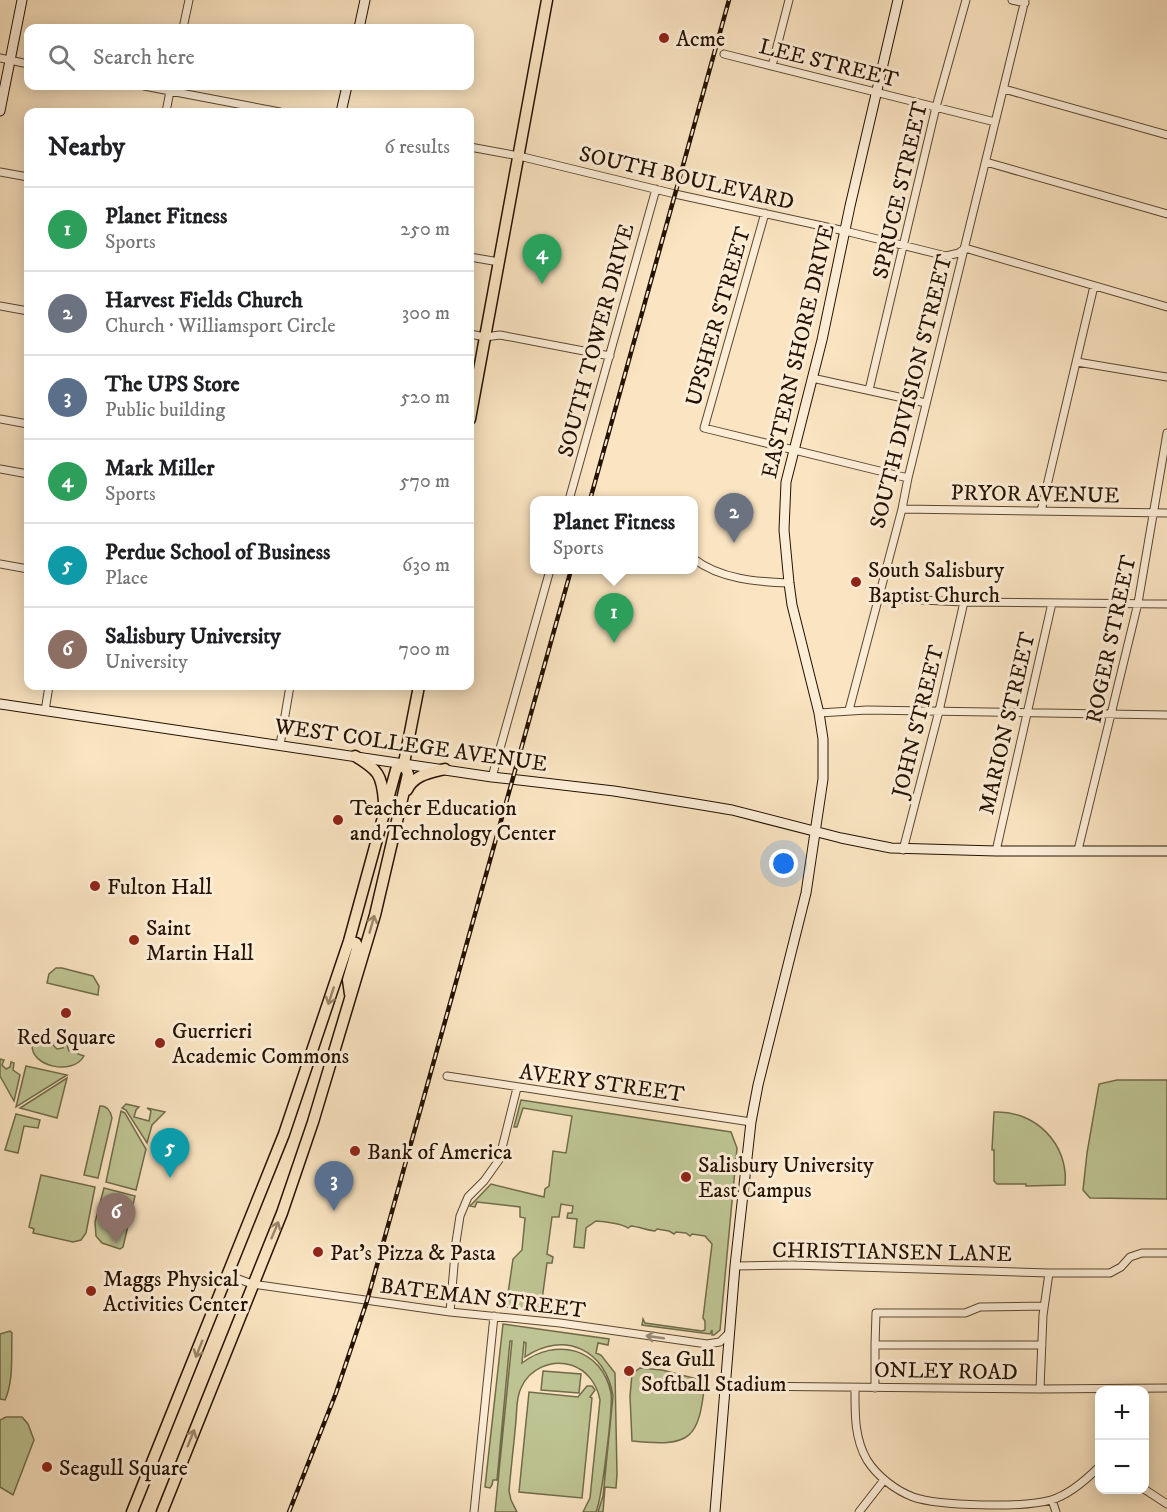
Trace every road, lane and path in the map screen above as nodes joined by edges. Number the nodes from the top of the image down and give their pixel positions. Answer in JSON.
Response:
{"nodes":[{"id":1,"x":22,"y":0,"type":"edge"},
{"id":2,"x":189,"y":0,"type":"edge"},
{"id":3,"x":365,"y":0,"type":"edge"},
{"id":4,"x":547,"y":0,"type":"edge"},
{"id":5,"x":789,"y":0,"type":"edge"},
{"id":6,"x":898,"y":0,"type":"edge"},
{"id":7,"x":966,"y":0,"type":"edge"},
{"id":8,"x":1012,"y":0,"type":"edge"},
{"id":9,"x":1025,"y":1,"type":"edge"},
{"id":10,"x":184,"y":24,"type":"edge"},
{"id":11,"x":360,"y":24,"type":"edge"},
{"id":12,"x":724,"y":54,"type":"dead end"},
{"id":13,"x":5,"y":59,"type":"edge"},
{"id":14,"x":24,"y":63,"type":"edge"},
{"id":15,"x":772,"y":66,"type":"junction"},
{"id":16,"x":1004,"y":89,"type":"junction"},
{"id":17,"x":170,"y":90,"type":"edge"},
{"id":18,"x":179,"y":90,"type":"edge"},
{"id":19,"x":346,"y":90,"type":"edge"},
{"id":20,"x":878,"y":92,"type":"junction"},
{"id":21,"x":936,"y":107,"type":"junction"},
{"id":22,"x":167,"y":108,"type":"edge"},
{"id":23,"x":262,"y":108,"type":"edge"},
{"id":24,"x":342,"y":108,"type":"edge"},
{"id":25,"x":0,"y":111,"type":"edge"},
{"id":26,"x":995,"y":122,"type":"junction"},
{"id":27,"x":1167,"y":135,"type":"edge"},
{"id":28,"x":474,"y":148,"type":"edge"},
{"id":29,"x":519,"y":156,"type":"junction"},
{"id":30,"x":987,"y":162,"type":"junction"},
{"id":31,"x":0,"y":172,"type":"edge"},
{"id":32,"x":24,"y":176,"type":"edge"},
{"id":33,"x":656,"y":189,"type":"junction"},
{"id":34,"x":765,"y":213,"type":"junction"},
{"id":35,"x":1167,"y":214,"type":"edge"},
{"id":36,"x":845,"y":231,"type":"junction"},
{"id":37,"x":904,"y":247,"type":"junction"},
{"id":38,"x":965,"y":248,"type":"junction"},
{"id":39,"x":474,"y":258,"type":"edge"},
{"id":40,"x":499,"y":262,"type":"junction"},
{"id":41,"x":1094,"y":286,"type":"junction"},
{"id":42,"x":0,"y":306,"type":"edge"},
{"id":43,"x":1167,"y":307,"type":"edge"},
{"id":44,"x":24,"y":310,"type":"edge"},
{"id":45,"x":474,"y":335,"type":"edge"},
{"id":46,"x":485,"y":337,"type":"junction"},
{"id":47,"x":610,"y":356,"type":"junction"},
{"id":48,"x":1077,"y":362,"type":"junction"},
{"id":49,"x":1167,"y":377,"type":"edge"},
{"id":50,"x":812,"y":378,"type":"junction"},
{"id":51,"x":869,"y":390,"type":"junction"},
{"id":52,"x":474,"y":397,"type":"edge"},
{"id":53,"x":926,"y":403,"type":"junction"},
{"id":54,"x":0,"y":419,"type":"edge"},
{"id":55,"x":24,"y":423,"type":"edge"},
{"id":56,"x":1167,"y":433,"type":"edge"},
{"id":57,"x":793,"y":450,"type":"junction"},
{"id":58,"x":0,"y":469,"type":"edge"},
{"id":59,"x":24,"y":473,"type":"edge"},
{"id":60,"x":908,"y":478,"type":"junction"},
{"id":61,"x":570,"y":496,"type":"edge"},
{"id":62,"x":902,"y":509,"type":"junction"},
{"id":63,"x":1041,"y":511,"type":"junction"},
{"id":64,"x":1155,"y":513,"type":"junction"},
{"id":65,"x":1167,"y":513,"type":"edge"},
{"id":66,"x":698,"y":562,"type":"edge"},
{"id":67,"x":0,"y":564,"type":"edge"},
{"id":68,"x":24,"y":567,"type":"edge"},
{"id":69,"x":549,"y":574,"type":"edge"},
{"id":70,"x":789,"y":583,"type":"junction"},
{"id":71,"x":879,"y":598,"type":"junction"},
{"id":72,"x":964,"y":602,"type":"junction"},
{"id":73,"x":1052,"y":603,"type":"junction"},
{"id":74,"x":1138,"y":603,"type":"junction"},
{"id":75,"x":1167,"y":604,"type":"edge"},
{"id":76,"x":48,"y":690,"type":"edge"},
{"id":77,"x":289,"y":690,"type":"edge"},
{"id":78,"x":418,"y":690,"type":"edge"},
{"id":79,"x":0,"y":704,"type":"edge"},
{"id":80,"x":849,"y":710,"type":"junction"},
{"id":81,"x":45,"y":711,"type":"junction"},
{"id":82,"x":939,"y":711,"type":"junction"},
{"id":83,"x":819,"y":713,"type":"junction"},
{"id":84,"x":1026,"y":713,"type":"junction"},
{"id":85,"x":1113,"y":715,"type":"junction"},
{"id":86,"x":1167,"y":715,"type":"edge"},
{"id":87,"x":280,"y":745,"type":"junction"},
{"id":88,"x":355,"y":756,"type":"junction"},
{"id":89,"x":404,"y":763,"type":"junction"},
{"id":90,"x":445,"y":769,"type":"junction"},
{"id":91,"x":492,"y":777,"type":"junction"},
{"id":92,"x":402,"y":798,"type":"junction"},
{"id":93,"x":385,"y":811,"type":"junction"},
{"id":94,"x":816,"y":830,"type":"junction"},
{"id":95,"x":903,"y":850,"type":"junction"},
{"id":96,"x":1078,"y":850,"type":"junction"},
{"id":97,"x":996,"y":851,"type":"junction"},
{"id":98,"x":1167,"y":851,"type":"edge"},
{"id":99,"x":349,"y":941,"type":"junction"},
{"id":100,"x":350,"y":998,"type":"junction"},
{"id":101,"x":447,"y":1076,"type":"dead end"},
{"id":102,"x":517,"y":1088,"type":"junction"},
{"id":103,"x":752,"y":1122,"type":"junction"},
{"id":104,"x":1167,"y":1253,"type":"edge"},
{"id":105,"x":735,"y":1266,"type":"junction"},
{"id":106,"x":1049,"y":1273,"type":"junction"},
{"id":107,"x":228,"y":1275,"type":"junction"},
{"id":108,"x":252,"y":1284,"type":"junction"},
{"id":109,"x":1044,"y":1306,"type":"junction"},
{"id":110,"x":450,"y":1312,"type":"junction"},
{"id":111,"x":494,"y":1316,"type":"junction"},
{"id":112,"x":730,"y":1332,"type":"junction"},
{"id":113,"x":875,"y":1345,"type":"junction"},
{"id":114,"x":1042,"y":1345,"type":"junction"},
{"id":115,"x":725,"y":1386,"type":"junction"},
{"id":116,"x":855,"y":1388,"type":"junction"},
{"id":117,"x":875,"y":1388,"type":"junction"},
{"id":118,"x":1167,"y":1388,"type":"edge"},
{"id":119,"x":1040,"y":1389,"type":"junction"},
{"id":120,"x":1149,"y":1389,"type":"edge"},
{"id":121,"x":1095,"y":1390,"type":"edge"},
{"id":122,"x":1095,"y":1470,"type":"edge"},
{"id":123,"x":884,"y":1480,"type":"junction"},
{"id":124,"x":1149,"y":1492,"type":"edge"},
{"id":125,"x":1052,"y":1500,"type":"junction"},
{"id":126,"x":1167,"y":1504,"type":"edge"},
{"id":127,"x":132,"y":1512,"type":"edge"},
{"id":128,"x":162,"y":1512,"type":"edge"},
{"id":129,"x":474,"y":1512,"type":"edge"},
{"id":130,"x":715,"y":1512,"type":"edge"},
{"id":131,"x":859,"y":1512,"type":"edge"},
{"id":132,"x":1056,"y":1512,"type":"edge"}],
"edges":[{"from":1,"to":13,"type":"street"},
{"from":2,"to":10,"type":"street"},
{"from":3,"to":11,"type":"street"},
{"from":4,"to":29,"type":"main road"},
{"from":5,"to":15,"type":"street"},
{"from":6,"to":20,"type":"street","name":"EASTERN SHORE DRIVE"},
{"from":7,"to":21,"type":"street","name":"SPRUCE STREET"},
{"from":8,"to":9,"type":"street"},
{"from":9,"to":16,"type":"street","name":"SOUTH DIVISION STREET"},
{"from":12,"to":15,"type":"street","name":"LEE STREET"},
{"from":13,"to":14,"type":"street"},
{"from":13,"to":25,"type":"street"},
{"from":15,"to":20,"type":"street","name":"LEE STREET"},
{"from":16,"to":26,"type":"street","name":"SOUTH DIVISION STREET"},
{"from":16,"to":27,"type":"street"},
{"from":17,"to":22,"type":"street"},
{"from":18,"to":23,"type":"street"},
{"from":19,"to":24,"type":"street"},
{"from":20,"to":21,"type":"street","name":"LEE STREET"},
{"from":20,"to":36,"type":"street","name":"EASTERN SHORE DRIVE"},
{"from":21,"to":26,"type":"street","name":"LEE STREET"},
{"from":21,"to":37,"type":"street","name":"SPRUCE STREET"},
{"from":26,"to":30,"type":"street","name":"SOUTH DIVISION STREET"},
{"from":28,"to":29,"type":"street","name":"SOUTH BOULEVARD"},
{"from":29,"to":33,"type":"street","name":"SOUTH BOULEVARD"},
{"from":29,"to":40,"type":"main road"},
{"from":30,"to":35,"type":"street"},
{"from":30,"to":38,"type":"street","name":"SOUTH DIVISION STREET"},
{"from":31,"to":32,"type":"street"},
{"from":33,"to":34,"type":"street","name":"SOUTH BOULEVARD"},
{"from":33,"to":47,"type":"street","name":"SOUTH TOWER DRIVE"},
{"from":34,"to":36,"type":"street","name":"SOUTH BOULEVARD"},
{"from":34,"to":57,"type":"street","name":"UPSHER STREET"},
{"from":36,"to":37,"type":"street","name":"SOUTH BOULEVARD"},
{"from":36,"to":50,"type":"street","name":"EASTERN SHORE DRIVE"},
{"from":37,"to":38,"type":"street","name":"SOUTH BOULEVARD"},
{"from":37,"to":51,"type":"street","name":"SPRUCE STREET"},
{"from":38,"to":41,"type":"street"},
{"from":38,"to":53,"type":"street","name":"SOUTH DIVISION STREET"},
{"from":39,"to":40,"type":"street"},
{"from":40,"to":46,"type":"main road"},
{"from":41,"to":43,"type":"street"},
{"from":41,"to":48,"type":"street"},
{"from":42,"to":44,"type":"street"},
{"from":45,"to":46,"type":"street"},
{"from":46,"to":47,"type":"street"},
{"from":46,"to":52,"type":"main road"},
{"from":47,"to":61,"type":"street","name":"SOUTH TOWER DRIVE"},
{"from":48,"to":49,"type":"street"},
{"from":48,"to":63,"type":"street"},
{"from":50,"to":51,"type":"street"},
{"from":50,"to":57,"type":"street","name":"EASTERN SHORE DRIVE"},
{"from":51,"to":53,"type":"street"},
{"from":53,"to":60,"type":"street","name":"SOUTH DIVISION STREET"},
{"from":54,"to":55,"type":"street"},
{"from":56,"to":64,"type":"street","name":"ROGER STREET"},
{"from":57,"to":60,"type":"street"},
{"from":57,"to":70,"type":"street","name":"EASTERN SHORE DRIVE"},
{"from":58,"to":59,"type":"street"},
{"from":60,"to":62,"type":"street","name":"SOUTH DIVISION STREET"},
{"from":62,"to":63,"type":"street","name":"PRYOR AVENUE"},
{"from":62,"to":71,"type":"street","name":"SOUTH DIVISION STREET"},
{"from":63,"to":64,"type":"street","name":"PRYOR AVENUE"},
{"from":64,"to":65,"type":"street","name":"PRYOR AVENUE"},
{"from":64,"to":74,"type":"street","name":"ROGER STREET"},
{"from":66,"to":70,"type":"street"},
{"from":67,"to":68,"type":"street"},
{"from":69,"to":91,"type":"street"},
{"from":70,"to":83,"type":"street","name":"EASTERN SHORE DRIVE"},
{"from":71,"to":72,"type":"street"},
{"from":71,"to":80,"type":"street","name":"SOUTH DIVISION STREET"},
{"from":72,"to":73,"type":"street"},
{"from":72,"to":82,"type":"street","name":"JOHN STREET"},
{"from":73,"to":74,"type":"street"},
{"from":73,"to":84,"type":"street","name":"MARION STREET"},
{"from":74,"to":75,"type":"street"},
{"from":74,"to":85,"type":"street","name":"ROGER STREET"},
{"from":76,"to":81,"type":"street"},
{"from":77,"to":87,"type":"street"},
{"from":78,"to":89,"type":"main road"},
{"from":79,"to":81,"type":"street","name":"WEST COLLEGE AVENUE"},
{"from":80,"to":82,"type":"street"},
{"from":80,"to":83,"type":"street"},
{"from":81,"to":87,"type":"street","name":"WEST COLLEGE AVENUE"},
{"from":82,"to":84,"type":"street"},
{"from":82,"to":95,"type":"street","name":"JOHN STREET"},
{"from":83,"to":94,"type":"street"},
{"from":84,"to":85,"type":"street"},
{"from":84,"to":97,"type":"street","name":"MARION STREET"},
{"from":85,"to":86,"type":"street"},
{"from":85,"to":96,"type":"street","name":"ROGER STREET"},
{"from":87,"to":88,"type":"street","name":"WEST COLLEGE AVENUE"},
{"from":88,"to":89,"type":"street","name":"WEST COLLEGE AVENUE"},
{"from":88,"to":93,"type":"main road"},
{"from":89,"to":90,"type":"street","name":"WEST COLLEGE AVENUE"},
{"from":89,"to":92,"type":"main road"},
{"from":89,"to":93,"type":"main road"},
{"from":90,"to":91,"type":"street","name":"WEST COLLEGE AVENUE"},
{"from":90,"to":92,"type":"main road"},
{"from":91,"to":94,"type":"street","name":"WEST COLLEGE AVENUE"},
{"from":100,"to":92,"type":"main road","one_way":true},
{"from":93,"to":99,"type":"main road"},
{"from":94,"to":95,"type":"street","name":"WEST COLLEGE AVENUE"},
{"from":94,"to":103,"type":"street"},
{"from":95,"to":97,"type":"street","name":"WEST COLLEGE AVENUE"},
{"from":96,"to":97,"type":"street","name":"WEST COLLEGE AVENUE"},
{"from":96,"to":98,"type":"street","name":"WEST COLLEGE AVENUE"},
{"from":99,"to":100,"type":"main road"},
{"from":99,"to":107,"type":"main road","one_way":true},
{"from":108,"to":100,"type":"main road","one_way":true},
{"from":101,"to":102,"type":"street","name":"AVERY STREET"},
{"from":102,"to":103,"type":"street","name":"AVERY STREET"},
{"from":102,"to":110,"type":"street"},
{"from":103,"to":105,"type":"street"},
{"from":104,"to":106,"type":"street","name":"CHRISTIANSEN LANE"},
{"from":105,"to":106,"type":"street","name":"CHRISTIANSEN LANE"},
{"from":105,"to":112,"type":"street"},
{"from":106,"to":109,"type":"street"},
{"from":107,"to":108,"type":"street","name":"BATEMAN STREET"},
{"from":107,"to":127,"type":"main road","one_way":true},
{"from":108,"to":110,"type":"street","name":"BATEMAN STREET"},
{"from":128,"to":108,"type":"main road","one_way":true},
{"from":109,"to":113,"type":"street"},
{"from":109,"to":114,"type":"street"},
{"from":110,"to":111,"type":"street","name":"BATEMAN STREET"},
{"from":112,"to":111,"type":"street","name":"BATEMAN STREET","one_way":true},
{"from":111,"to":129,"type":"street"},
{"from":112,"to":115,"type":"street"},
{"from":113,"to":114,"type":"street"},
{"from":113,"to":117,"type":"street"},
{"from":114,"to":119,"type":"street"},
{"from":115,"to":116,"type":"street","name":"ONLEY ROAD"},
{"from":115,"to":130,"type":"street"},
{"from":116,"to":117,"type":"street","name":"ONLEY ROAD"},
{"from":116,"to":123,"type":"street"},
{"from":117,"to":119,"type":"street","name":"ONLEY ROAD"},
{"from":118,"to":120,"type":"street","name":"ONLEY ROAD"},
{"from":119,"to":121,"type":"street","name":"ONLEY ROAD"},
{"from":122,"to":125,"type":"street"},
{"from":123,"to":125,"type":"street"},
{"from":123,"to":131,"type":"street"},
{"from":124,"to":126,"type":"street"},
{"from":125,"to":132,"type":"street"}]}
